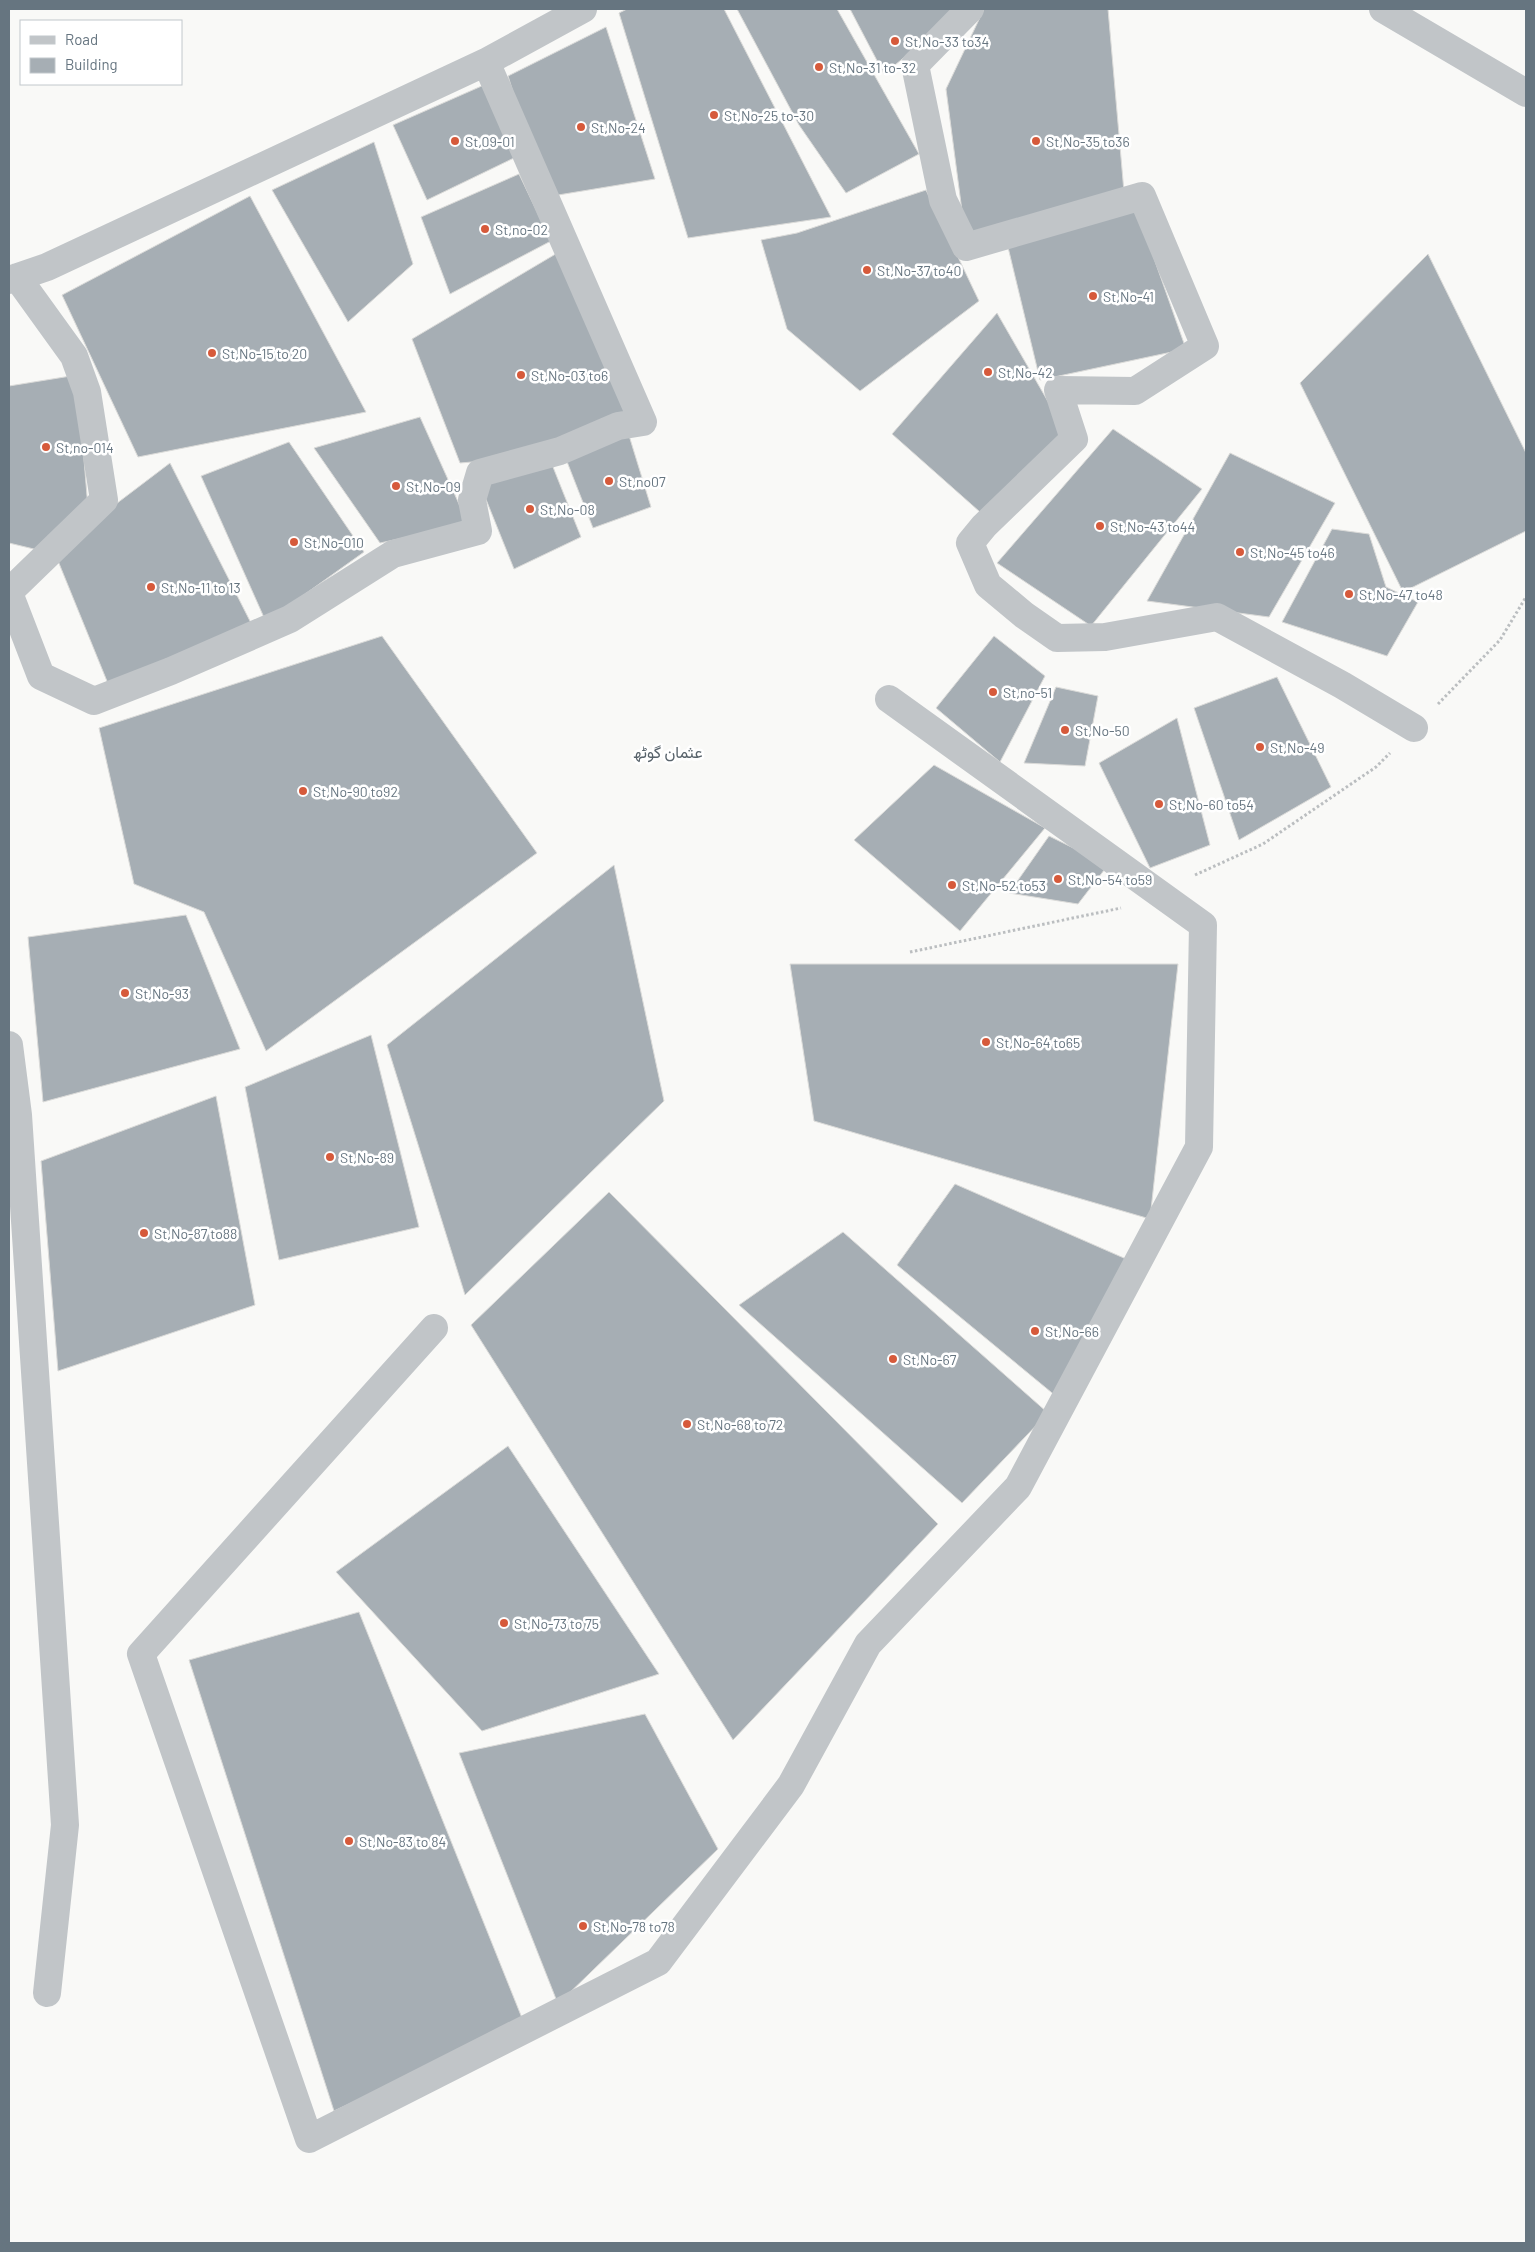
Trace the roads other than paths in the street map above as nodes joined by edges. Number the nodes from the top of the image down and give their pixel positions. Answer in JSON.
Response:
{"nodes":[{"id":1,"x":583,"y":9,"type":"edge"},
{"id":2,"x":970,"y":9,"type":"edge"},
{"id":3,"x":1382,"y":9,"type":"edge"},
{"id":4,"x":486,"y":62,"type":"junction"},
{"id":5,"x":1526,"y":94,"type":"edge"},
{"id":6,"x":13,"y":278,"type":"edge"},
{"id":7,"x":9,"y":593,"type":"edge"},
{"id":8,"x":889,"y":699,"type":"dead end"},
{"id":9,"x":1414,"y":728,"type":"road end"},
{"id":10,"x":9,"y":1045,"type":"edge"},
{"id":11,"x":434,"y":1328,"type":"dead end"},
{"id":12,"x":48,"y":1993,"type":"dead end"}],
"edges":[{"from":1,"to":4,"type":"street"},
{"from":2,"to":9,"type":"street"},
{"from":3,"to":5,"type":"street"},
{"from":4,"to":6,"type":"street"},
{"from":4,"to":7,"type":"street"},
{"from":6,"to":7,"type":"street"},
{"from":8,"to":11,"type":"street"},
{"from":10,"to":12,"type":"street"}]}
